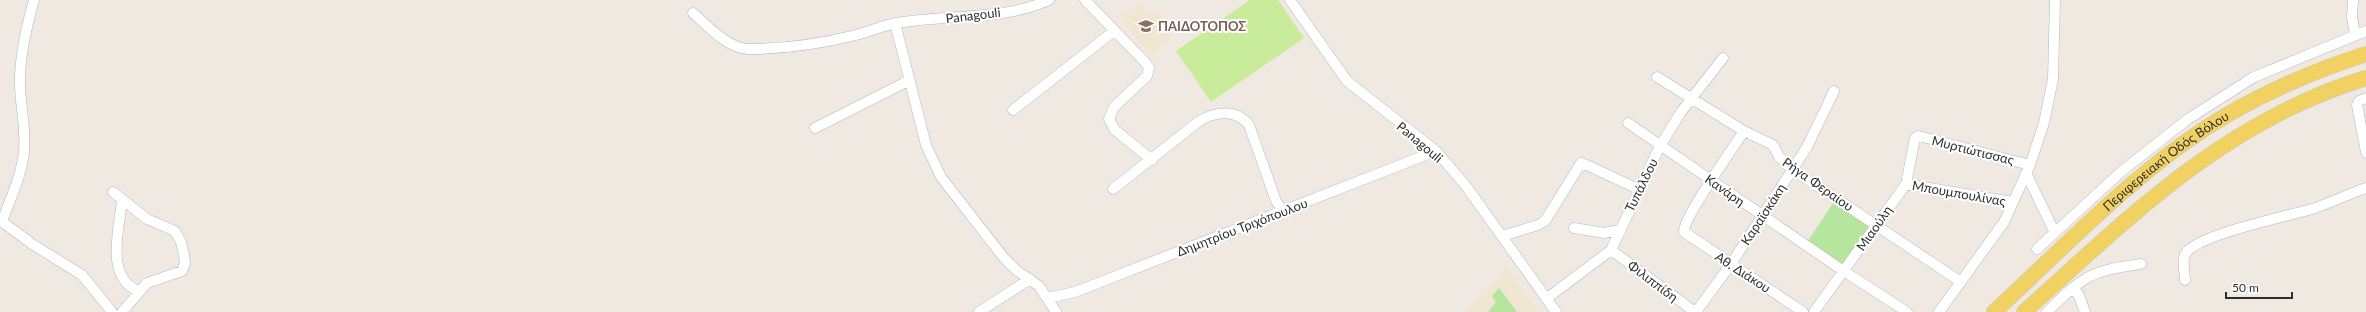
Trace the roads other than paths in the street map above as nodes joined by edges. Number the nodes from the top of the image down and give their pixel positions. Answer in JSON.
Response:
{"nodes":[{"id":1,"x":34,"y":0,"type":"edge"},
{"id":2,"x":1049,"y":0,"type":"edge"},
{"id":3,"x":1085,"y":0,"type":"edge"},
{"id":4,"x":1290,"y":0,"type":"edge"},
{"id":5,"x":2055,"y":0,"type":"edge"},
{"id":6,"x":2353,"y":0,"type":"edge"},
{"id":7,"x":693,"y":14,"type":"dead end"},
{"id":8,"x":895,"y":23,"type":"junction"},
{"id":9,"x":1114,"y":31,"type":"junction"},
{"id":10,"x":2366,"y":31,"type":"edge"},
{"id":11,"x":2355,"y":34,"type":"junction"},
{"id":12,"x":2366,"y":54,"type":"edge"},
{"id":13,"x":1723,"y":58,"type":"dead end"},
{"id":14,"x":1657,"y":77,"type":"dead end"},
{"id":15,"x":2366,"y":78,"type":"edge"},
{"id":16,"x":908,"y":81,"type":"junction"},
{"id":17,"x":1834,"y":91,"type":"dead end"},
{"id":18,"x":1691,"y":98,"type":"junction"},
{"id":19,"x":2366,"y":98,"type":"edge"},
{"id":20,"x":1014,"y":110,"type":"dead end"},
{"id":21,"x":1628,"y":123,"type":"dead end"},
{"id":22,"x":815,"y":128,"type":"dead end"},
{"id":23,"x":1744,"y":131,"type":"junction"},
{"id":24,"x":1917,"y":137,"type":"joint"},
{"id":25,"x":1660,"y":146,"type":"junction"},
{"id":26,"x":1436,"y":151,"type":"junction"},
{"id":27,"x":2366,"y":152,"type":"edge"},
{"id":28,"x":1152,"y":160,"type":"junction"},
{"id":29,"x":1792,"y":169,"type":"junction"},
{"id":30,"x":2028,"y":169,"type":"junction"},
{"id":31,"x":1712,"y":180,"type":"junction"},
{"id":32,"x":1906,"y":184,"type":"junction"},
{"id":33,"x":2366,"y":188,"type":"edge"},
{"id":34,"x":1112,"y":189,"type":"dead end"},
{"id":35,"x":1638,"y":189,"type":"junction"},
{"id":36,"x":113,"y":192,"type":"dead end"},
{"id":37,"x":122,"y":201,"type":"junction"},
{"id":38,"x":2012,"y":202,"type":"junction"},
{"id":39,"x":1283,"y":211,"type":"junction"},
{"id":40,"x":1762,"y":216,"type":"junction"},
{"id":41,"x":1,"y":221,"type":"edge"},
{"id":42,"x":1876,"y":224,"type":"junction"},
{"id":43,"x":1574,"y":228,"type":"dead end"},
{"id":44,"x":1620,"y":230,"type":"junction"},
{"id":45,"x":2055,"y":233,"type":"junction"},
{"id":46,"x":1502,"y":236,"type":"junction"},
{"id":47,"x":2037,"y":249,"type":"dead end"},
{"id":48,"x":1612,"y":250,"type":"junction"},
{"id":49,"x":1731,"y":264,"type":"junction"},
{"id":50,"x":2141,"y":264,"type":"dead end"},
{"id":51,"x":1842,"y":270,"type":"junction"},
{"id":52,"x":1030,"y":279,"type":"junction"},
{"id":53,"x":2185,"y":280,"type":"dead end"},
{"id":54,"x":1961,"y":282,"type":"junction"},
{"id":55,"x":2070,"y":290,"type":"junction"},
{"id":56,"x":138,"y":291,"type":"junction"},
{"id":57,"x":1048,"y":298,"type":"junction"},
{"id":58,"x":1546,"y":299,"type":"junction"},
{"id":59,"x":112,"y":312,"type":"edge"},
{"id":60,"x":122,"y":312,"type":"edge"},
{"id":61,"x":979,"y":312,"type":"edge"},
{"id":62,"x":1056,"y":312,"type":"edge"},
{"id":63,"x":1556,"y":312,"type":"edge"},
{"id":64,"x":1696,"y":312,"type":"edge"},
{"id":65,"x":1803,"y":312,"type":"edge"},
{"id":66,"x":1814,"y":312,"type":"edge"},
{"id":67,"x":1908,"y":312,"type":"edge"},
{"id":68,"x":1939,"y":312,"type":"edge"},
{"id":69,"x":1994,"y":312,"type":"edge"},
{"id":70,"x":2024,"y":312,"type":"edge"},
{"id":71,"x":2047,"y":312,"type":"edge"},
{"id":72,"x":2085,"y":312,"type":"edge"}],
"edges":[{"from":1,"to":41,"type":"street"},
{"from":2,"to":8,"type":"street","name":"Panagouli"},
{"from":3,"to":9,"type":"street"},
{"from":4,"to":26,"type":"street","name":"Panagouli"},
{"from":5,"to":30,"type":"street"},
{"from":6,"to":11,"type":"street"},
{"from":7,"to":8,"type":"street","name":"Panagouli"},
{"from":8,"to":16,"type":"street"},
{"from":9,"to":20,"type":"street"},
{"from":9,"to":28,"type":"street"},
{"from":10,"to":11,"type":"street"},
{"from":11,"to":45,"type":"street"},
{"from":12,"to":69,"type":"main road","name":"Περιφερειακή Οδός Βόλου"},
{"from":13,"to":18,"type":"street","name":"Τυπάλδου"},
{"from":14,"to":18,"type":"street","name":"Ρήγα Φεραίου"},
{"from":15,"to":70,"type":"main road","name":"Περιφερειακή Οδός Βόλου"},
{"from":16,"to":22,"type":"street"},
{"from":16,"to":52,"type":"street"},
{"from":17,"to":29,"type":"street","name":"Καραϊσκάκη"},
{"from":18,"to":23,"type":"street","name":"Ρήγα Φεραίου"},
{"from":18,"to":25,"type":"street","name":"Τυπάλδου"},
{"from":19,"to":27,"type":"street"},
{"from":21,"to":25,"type":"street","name":"Κανάρη"},
{"from":23,"to":29,"type":"street","name":"Ρήγα Φεραίου"},
{"from":23,"to":31,"type":"street"},
{"from":24,"to":30,"type":"street","name":"Μυρτιώτισσας"},
{"from":24,"to":32,"type":"street","name":"Μιαούλη"},
{"from":25,"to":31,"type":"street","name":"Κανάρη"},
{"from":25,"to":35,"type":"street","name":"Τυπάλδου"},
{"from":26,"to":39,"type":"street","name":"Δημητρίου Τριχόπουλου"},
{"from":26,"to":46,"type":"street","name":"Panagouli"},
{"from":28,"to":34,"type":"street"},
{"from":28,"to":39,"type":"street"},
{"from":29,"to":40,"type":"street","name":"Καραϊσκάκη"},
{"from":29,"to":42,"type":"street","name":"Ρήγα Φεραίου"},
{"from":30,"to":38,"type":"street"},
{"from":30,"to":45,"type":"street"},
{"from":31,"to":40,"type":"street","name":"Κανάρη"},
{"from":31,"to":49,"type":"street","name":"Αθ. Διάκου"},
{"from":32,"to":38,"type":"street","name":"Μπουμπουλίνας"},
{"from":32,"to":42,"type":"street","name":"Μιαούλη"},
{"from":33,"to":53,"type":"street"},
{"from":35,"to":44,"type":"street","name":"Τυπάλδου"},
{"from":35,"to":46,"type":"street"},
{"from":36,"to":37,"type":"street"},
{"from":37,"to":56,"type":"street"},
{"from":37,"to":56,"type":"street"},
{"from":38,"to":54,"type":"street"},
{"from":39,"to":57,"type":"street","name":"Δημητρίου Τριχόπουλου"},
{"from":40,"to":49,"type":"street","name":"Καραϊσκάκη"},
{"from":40,"to":51,"type":"street","name":"Κανάρη"},
{"from":41,"to":59,"type":"street"},
{"from":42,"to":51,"type":"street","name":"Μιαούλη"},
{"from":42,"to":54,"type":"street","name":"Ρήγα Φεραίου"},
{"from":43,"to":44,"type":"street"},
{"from":44,"to":48,"type":"street","name":"Τυπάλδου"},
{"from":45,"to":47,"type":"street"},
{"from":46,"to":58,"type":"street","name":"Panagouli"},
{"from":48,"to":58,"type":"street"},
{"from":48,"to":64,"type":"street","name":"Φιλιππίδη"},
{"from":49,"to":64,"type":"street","name":"Καραϊσκάκη"},
{"from":49,"to":65,"type":"street","name":"Αθ. Διάκου"},
{"from":50,"to":55,"type":"street"},
{"from":51,"to":66,"type":"street","name":"Μιαούλη"},
{"from":51,"to":67,"type":"street","name":"Κανάρη"},
{"from":52,"to":57,"type":"street"},
{"from":52,"to":61,"type":"street"},
{"from":54,"to":68,"type":"street"},
{"from":55,"to":71,"type":"street"},
{"from":55,"to":72,"type":"street"},
{"from":56,"to":60,"type":"street"},
{"from":57,"to":62,"type":"street"},
{"from":58,"to":63,"type":"street","name":"Panagouli"}]}
